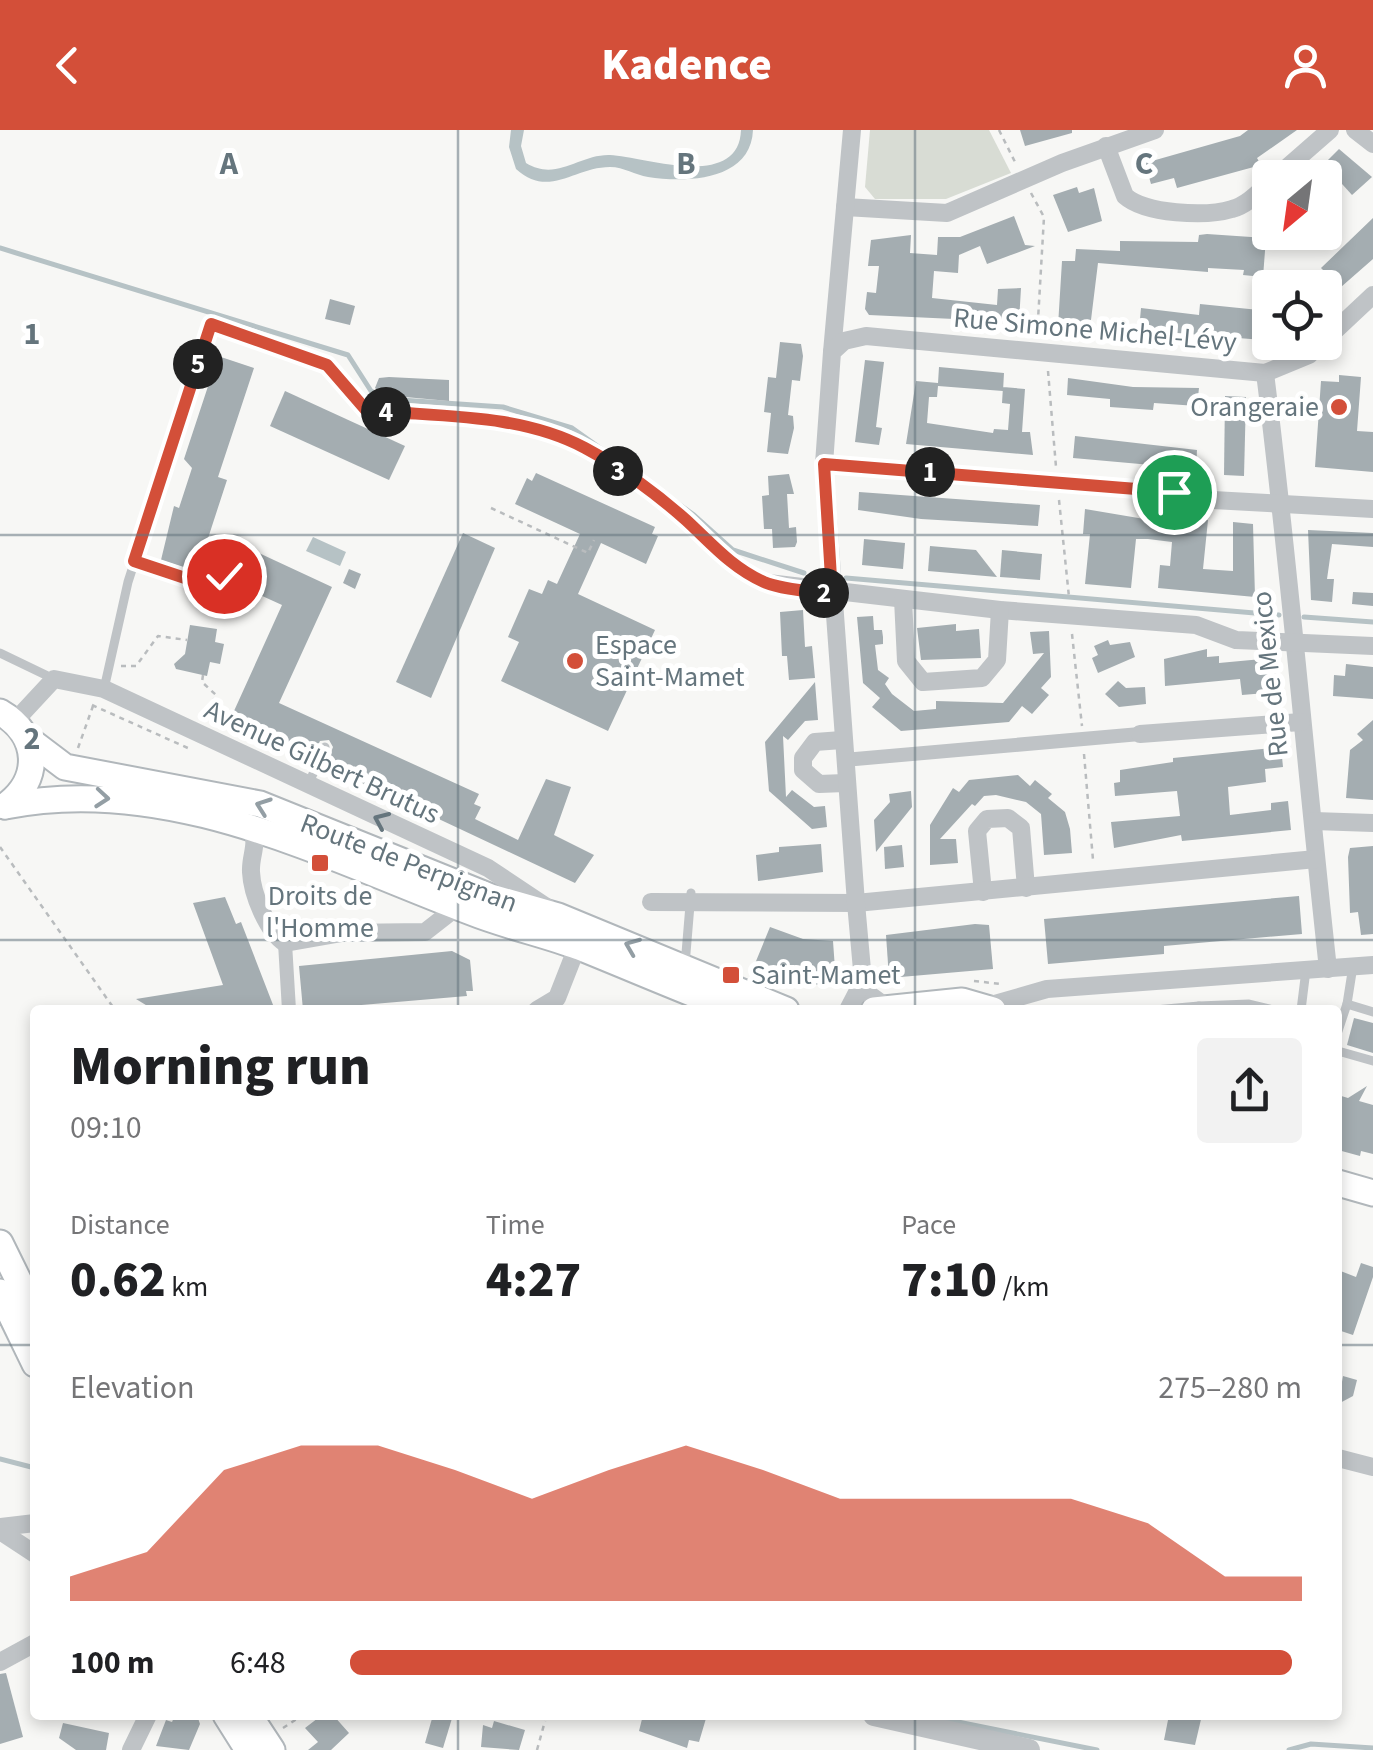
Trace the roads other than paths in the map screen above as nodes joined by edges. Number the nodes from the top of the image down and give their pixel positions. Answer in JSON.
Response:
{"nodes":[{"id":1,"x":852,"y":130,"type":"edge"},
{"id":2,"x":1155,"y":130,"type":"edge"},
{"id":3,"x":1330,"y":130,"type":"edge"},
{"id":4,"x":1355,"y":130,"type":"edge"},
{"id":5,"x":1373,"y":144,"type":"edge"},
{"id":6,"x":1106,"y":146,"type":"junction"},
{"id":7,"x":1295,"y":160,"type":"edge"},
{"id":8,"x":1252,"y":198,"type":"edge"},
{"id":9,"x":845,"y":206,"type":"junction"},
{"id":10,"x":1373,"y":295,"type":"edge"},
{"id":11,"x":838,"y":347,"type":"junction"},
{"id":12,"x":1266,"y":374,"type":"junction"},
{"id":13,"x":824,"y":464,"type":"junction"},
{"id":14,"x":1281,"y":502,"type":"junction"},
{"id":15,"x":1373,"y":508,"type":"edge"},
{"id":16,"x":134,"y":561,"type":"junction"},
{"id":17,"x":224,"y":576,"type":"dead end"},
{"id":18,"x":768,"y":584,"type":"joint"},
{"id":19,"x":832,"y":594,"type":"junction"},
{"id":20,"x":903,"y":599,"type":"junction"},
{"id":21,"x":1000,"y":610,"type":"junction"},
{"id":22,"x":1298,"y":642,"type":"junction"},
{"id":23,"x":1373,"y":646,"type":"edge"},
{"id":24,"x":0,"y":652,"type":"edge"},
{"id":25,"x":54,"y":679,"type":"junction"},
{"id":26,"x":104,"y":689,"type":"junction"},
{"id":27,"x":1302,"y":722,"type":"junction"},
{"id":28,"x":14,"y":724,"type":"edge"},
{"id":29,"x":1140,"y":734,"type":"joint"},
{"id":30,"x":842,"y":740,"type":"junction"},
{"id":31,"x":325,"y":747,"type":"dead end"},
{"id":32,"x":844,"y":760,"type":"junction"},
{"id":33,"x":846,"y":783,"type":"junction"},
{"id":34,"x":307,"y":787,"type":"junction"},
{"id":35,"x":3,"y":807,"type":"edge"},
{"id":36,"x":1314,"y":821,"type":"junction"},
{"id":37,"x":1373,"y":823,"type":"edge"},
{"id":38,"x":248,"y":826,"type":"junction"},
{"id":39,"x":1316,"y":859,"type":"junction"},
{"id":40,"x":1026,"y":888,"type":"junction"},
{"id":41,"x":982,"y":892,"type":"junction"},
{"id":42,"x":691,"y":897,"type":"junction"},
{"id":43,"x":651,"y":902,"type":"dead end"},
{"id":44,"x":856,"y":903,"type":"junction"},
{"id":45,"x":457,"y":907,"type":"junction"},
{"id":46,"x":558,"y":916,"type":"junction"},
{"id":47,"x":285,"y":943,"type":"junction"},
{"id":48,"x":577,"y":947,"type":"junction"},
{"id":49,"x":1373,"y":964,"type":"edge"},
{"id":50,"x":1352,"y":966,"type":"junction"},
{"id":51,"x":684,"y":967,"type":"junction"},
{"id":52,"x":1328,"y":969,"type":"junction"},
{"id":53,"x":1306,"y":970,"type":"junction"},
{"id":54,"x":863,"y":981,"type":"junction"},
{"id":55,"x":1047,"y":988,"type":"junction"},
{"id":56,"x":1347,"y":1004,"type":"junction"},
{"id":57,"x":289,"y":1005,"type":"edge"},
{"id":58,"x":545,"y":1005,"type":"edge"},
{"id":59,"x":722,"y":1005,"type":"edge"},
{"id":60,"x":774,"y":1005,"type":"edge"},
{"id":61,"x":851,"y":1005,"type":"edge"},
{"id":62,"x":888,"y":1005,"type":"edge"},
{"id":63,"x":932,"y":1005,"type":"edge"},
{"id":64,"x":979,"y":1005,"type":"edge"},
{"id":65,"x":999,"y":1005,"type":"edge"},
{"id":66,"x":1030,"y":1005,"type":"edge"},
{"id":67,"x":1302,"y":1005,"type":"edge"},
{"id":68,"x":1373,"y":1012,"type":"edge"},
{"id":69,"x":1342,"y":1019,"type":"edge"},
{"id":70,"x":1342,"y":1052,"type":"edge"},
{"id":71,"x":1373,"y":1061,"type":"edge"},
{"id":72,"x":1342,"y":1184,"type":"edge"},
{"id":73,"x":1342,"y":1195,"type":"edge"},
{"id":74,"x":1373,"y":1195,"type":"edge"},
{"id":75,"x":0,"y":1244,"type":"edge"},
{"id":76,"x":0,"y":1292,"type":"edge"},
{"id":77,"x":30,"y":1304,"type":"edge"},
{"id":78,"x":30,"y":1354,"type":"edge"},
{"id":79,"x":1342,"y":1459,"type":"edge"},
{"id":80,"x":1373,"y":1466,"type":"edge"},
{"id":81,"x":30,"y":1524,"type":"edge"},
{"id":82,"x":0,"y":1529,"type":"edge"},
{"id":83,"x":30,"y":1550,"type":"edge"},
{"id":84,"x":30,"y":1644,"type":"edge"},
{"id":85,"x":0,"y":1662,"type":"edge"},
{"id":86,"x":139,"y":1720,"type":"edge"},
{"id":87,"x":229,"y":1720,"type":"edge"},
{"id":88,"x":252,"y":1720,"type":"edge"},
{"id":89,"x":896,"y":1720,"type":"edge"},
{"id":90,"x":132,"y":1750,"type":"edge"},
{"id":91,"x":248,"y":1750,"type":"edge"},
{"id":92,"x":272,"y":1750,"type":"edge"},
{"id":93,"x":1029,"y":1750,"type":"edge"}],
"edges":[{"from":1,"to":9,"type":"street"},
{"from":2,"to":6,"type":"street"},
{"from":3,"to":7,"type":"street"},
{"from":4,"to":5,"type":"street"},
{"from":6,"to":8,"type":"street"},
{"from":6,"to":9,"type":"street"},
{"from":9,"to":11,"type":"street"},
{"from":10,"to":12,"type":"street","name":"Rue Simone Michel-Lévy"},
{"from":11,"to":12,"type":"street","name":"Rue Simone Michel-Lévy"},
{"from":11,"to":13,"type":"street"},
{"from":12,"to":14,"type":"street","name":"Rue de Mexico"},
{"from":13,"to":14,"type":"street"},
{"from":13,"to":19,"type":"street"},
{"from":14,"to":15,"type":"street"},
{"from":14,"to":22,"type":"street","name":"Rue de Mexico"},
{"from":16,"to":17,"type":"lane"},
{"from":16,"to":18,"type":"lane"},
{"from":16,"to":26,"type":"lane"},
{"from":18,"to":19,"type":"street"},
{"from":19,"to":20,"type":"street"},
{"from":19,"to":30,"type":"street"},
{"from":20,"to":21,"type":"street"},
{"from":20,"to":21,"type":"street"},
{"from":21,"to":22,"type":"street"},
{"from":22,"to":23,"type":"street"},
{"from":22,"to":27,"type":"street","name":"Rue de Mexico"},
{"from":24,"to":25,"type":"lane","name":"Avenue Gilbert Brutus"},
{"from":25,"to":26,"type":"street","name":"Avenue Gilbert Brutus"},
{"from":25,"to":28,"type":"street"},
{"from":26,"to":34,"type":"street","name":"Avenue Gilbert Brutus"},
{"from":27,"to":29,"type":"street"},
{"from":27,"to":36,"type":"street","name":"Rue de Mexico"},
{"from":28,"to":35,"type":"main road"},
{"from":46,"to":28,"type":"main road","name":"Route de Perpignan","one_way":true},
{"from":29,"to":32,"type":"street"},
{"from":30,"to":32,"type":"street"},
{"from":30,"to":33,"type":"street"},
{"from":31,"to":34,"type":"lane"},
{"from":32,"to":33,"type":"street"},
{"from":33,"to":44,"type":"street"},
{"from":46,"to":34,"type":"street","name":"Avenue Gilbert Brutus","one_way":true},
{"from":35,"to":38,"type":"main road","name":"Route de Perpignan","one_way":true},
{"from":36,"to":37,"type":"street"},
{"from":36,"to":39,"type":"street","name":"Rue de Mexico"},
{"from":38,"to":45,"type":"main road","name":"Route de Perpignan"},
{"from":38,"to":47,"type":"street"},
{"from":39,"to":40,"type":"street"},
{"from":39,"to":52,"type":"street","name":"Rue de Mexico"},
{"from":40,"to":41,"type":"street"},
{"from":40,"to":41,"type":"street"},
{"from":41,"to":44,"type":"street"},
{"from":42,"to":43,"type":"street"},
{"from":42,"to":44,"type":"street"},
{"from":42,"to":51,"type":"lane"},
{"from":44,"to":54,"type":"street"},
{"from":45,"to":47,"type":"street"},
{"from":45,"to":48,"type":"main road","name":"Route de Perpignan"},
{"from":51,"to":46,"type":"main road","name":"Route de Perpignan","one_way":true},
{"from":47,"to":57,"type":"street"},
{"from":48,"to":58,"type":"street"},
{"from":48,"to":59,"type":"main road","name":"Route de Perpignan"},
{"from":49,"to":50,"type":"street"},
{"from":50,"to":52,"type":"street"},
{"from":50,"to":56,"type":"lane"},
{"from":51,"to":60,"type":"main road","name":"Route de Perpignan"},
{"from":52,"to":53,"type":"street"},
{"from":53,"to":55,"type":"street"},
{"from":53,"to":67,"type":"lane"},
{"from":54,"to":61,"type":"street"},
{"from":54,"to":62,"type":"street"},
{"from":55,"to":65,"type":"street"},
{"from":55,"to":66,"type":"street"},
{"from":56,"to":68,"type":"lane"},
{"from":56,"to":69,"type":"lane"},
{"from":63,"to":64,"type":"main road"},
{"from":70,"to":71,"type":"lane"},
{"from":72,"to":74,"type":"main road"},
{"from":73,"to":74,"type":"main road"},
{"from":75,"to":77,"type":"main road"},
{"from":76,"to":78,"type":"main road"},
{"from":79,"to":80,"type":"street"},
{"from":81,"to":82,"type":"street"},
{"from":82,"to":83,"type":"street"},
{"from":84,"to":85,"type":"street"},
{"from":86,"to":90,"type":"street"},
{"from":87,"to":91,"type":"main road"},
{"from":88,"to":92,"type":"main road"},
{"from":89,"to":93,"type":"street"}]}
